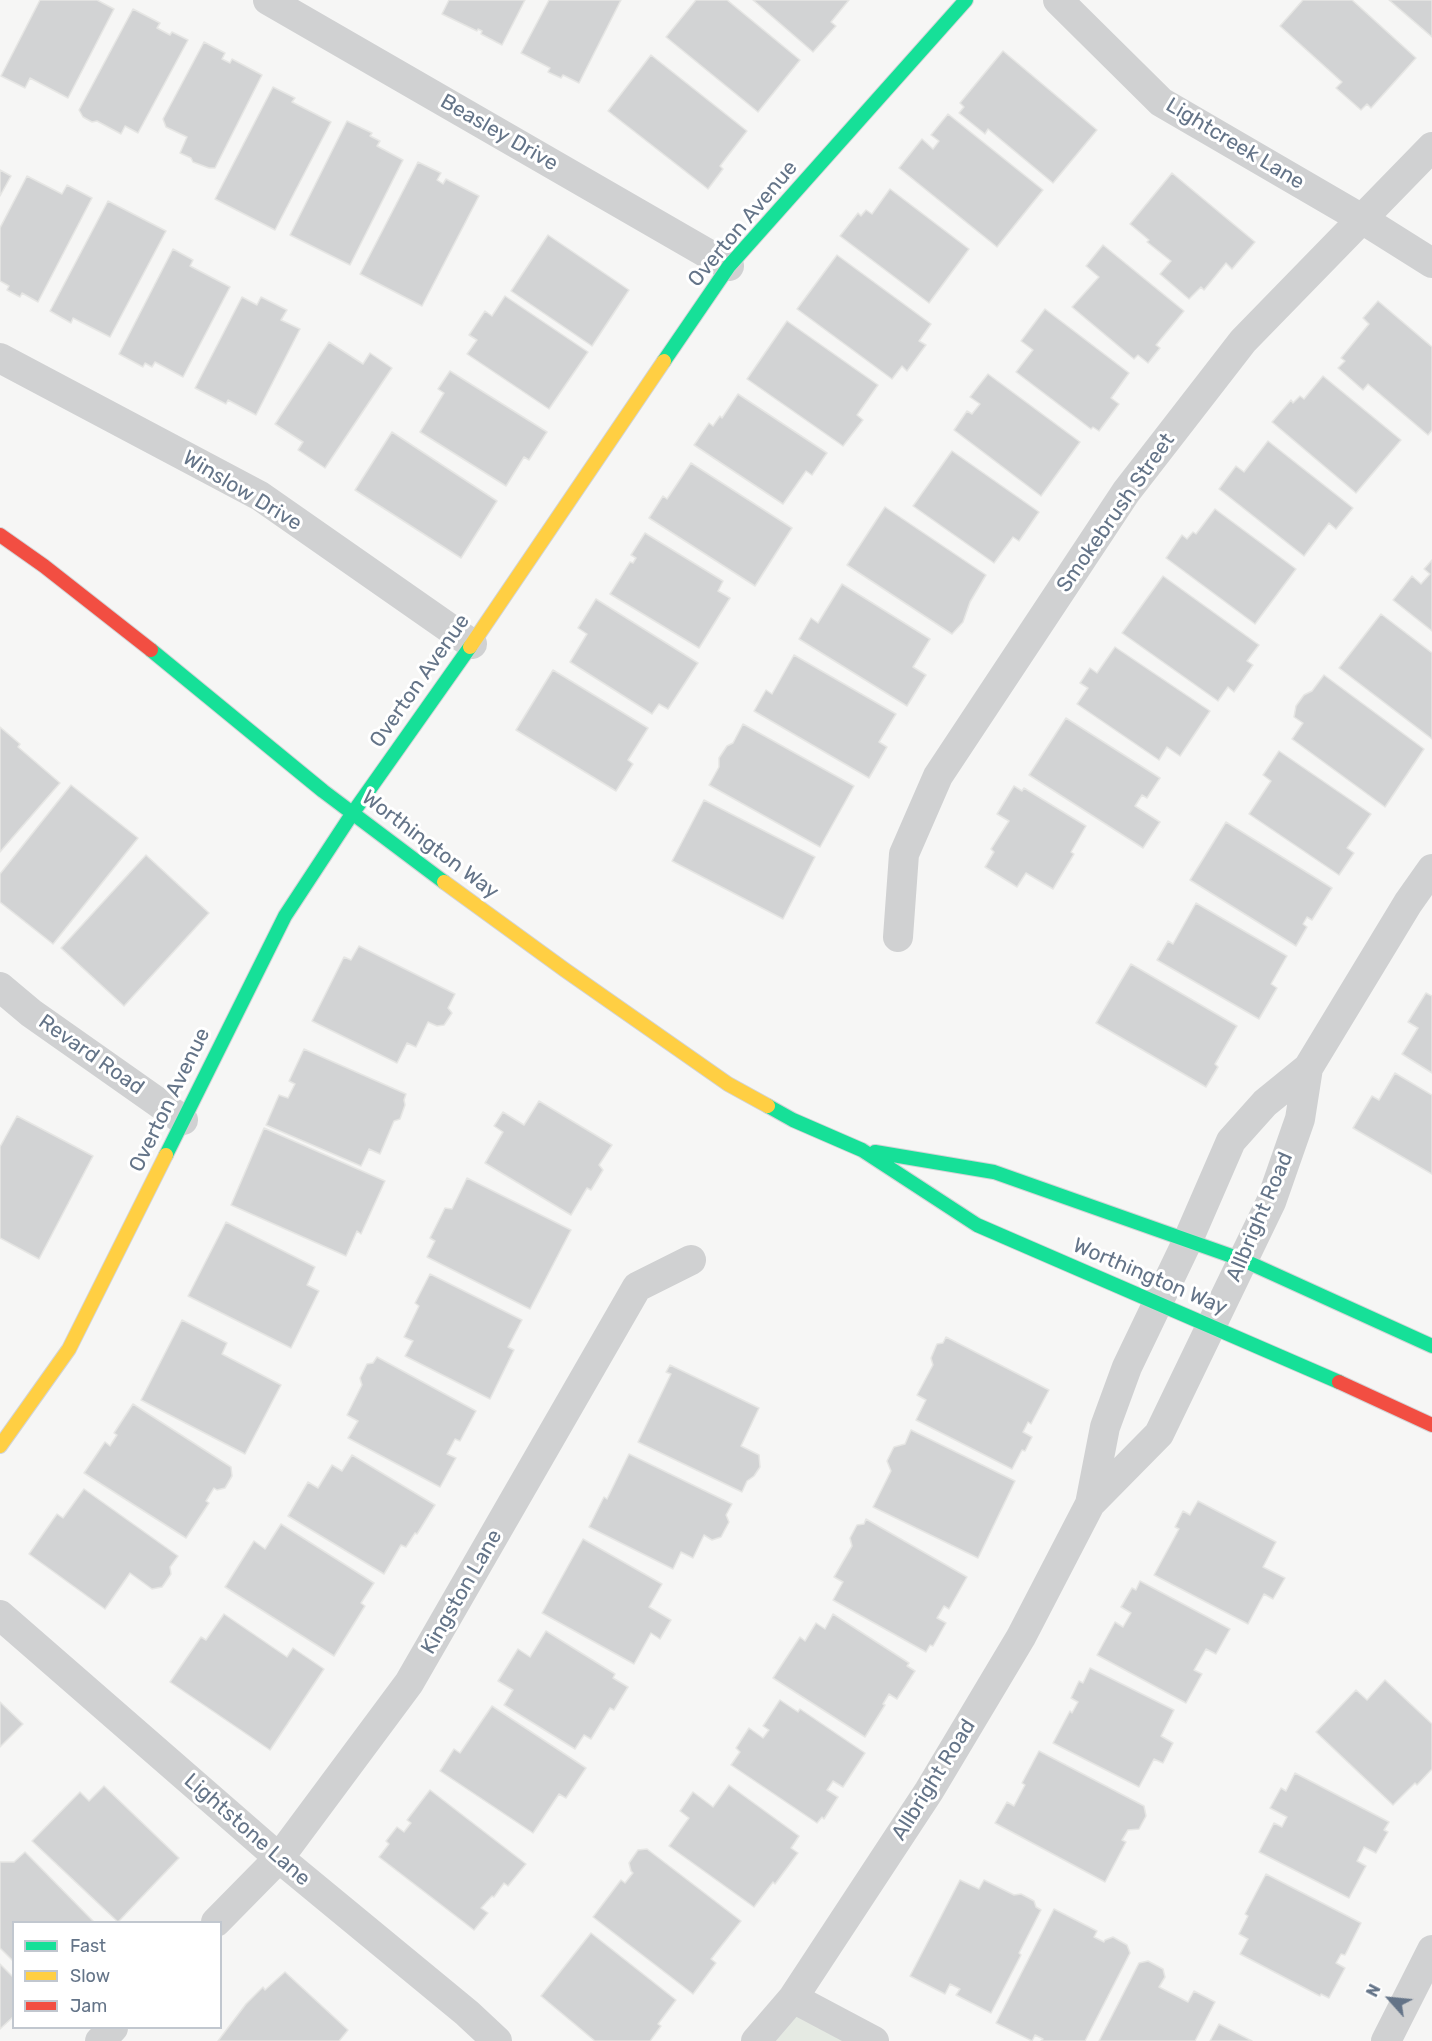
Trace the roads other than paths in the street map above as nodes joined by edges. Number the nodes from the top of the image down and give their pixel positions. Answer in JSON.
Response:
{"nodes":[{"id":1,"x":268,"y":0,"type":"edge"},
{"id":2,"x":966,"y":0,"type":"edge"},
{"id":3,"x":1058,"y":0,"type":"edge"},
{"id":4,"x":1432,"y":147,"type":"edge"},
{"id":5,"x":1362,"y":219,"type":"junction"},
{"id":6,"x":1432,"y":263,"type":"edge"},
{"id":7,"x":729,"y":266,"type":"junction"},
{"id":8,"x":0,"y":358,"type":"edge"},
{"id":9,"x":0,"y":535,"type":"edge"},
{"id":10,"x":472,"y":644,"type":"junction"},
{"id":11,"x":352,"y":814,"type":"junction"},
{"id":12,"x":1432,"y":869,"type":"edge"},
{"id":13,"x":898,"y":937,"type":"dead end"},
{"id":14,"x":0,"y":987,"type":"edge"},
{"id":15,"x":1308,"y":1068,"type":"junction"},
{"id":16,"x":183,"y":1120,"type":"junction"},
{"id":17,"x":862,"y":1150,"type":"junction"},
{"id":18,"x":1188,"y":1240,"type":"junction"},
{"id":19,"x":691,"y":1260,"type":"dead end"},
{"id":20,"x":1243,"y":1260,"type":"junction"},
{"id":21,"x":1157,"y":1304,"type":"junction"},
{"id":22,"x":1211,"y":1326,"type":"junction"},
{"id":23,"x":1432,"y":1346,"type":"edge"},
{"id":24,"x":1432,"y":1425,"type":"edge"},
{"id":25,"x":0,"y":1446,"type":"edge"},
{"id":26,"x":1090,"y":1504,"type":"junction"},
{"id":27,"x":0,"y":1615,"type":"edge"},
{"id":28,"x":279,"y":1858,"type":"junction"},
{"id":29,"x":218,"y":1921,"type":"edge"},
{"id":30,"x":1432,"y":1950,"type":"edge"},
{"id":31,"x":793,"y":1998,"type":"junction"},
{"id":32,"x":112,"y":2029,"type":"edge"},
{"id":33,"x":100,"y":2041,"type":"edge"},
{"id":34,"x":497,"y":2041,"type":"edge"},
{"id":35,"x":756,"y":2041,"type":"edge"},
{"id":36,"x":874,"y":2041,"type":"edge"},
{"id":37,"x":1386,"y":2041,"type":"edge"}],
"edges":[{"from":1,"to":7,"type":"street","name":"Beasley Drive"},
{"from":2,"to":7,"type":"street","name":"Overton Avenue"},
{"from":3,"to":5,"type":"street","name":"Lightcreek Lane"},
{"from":4,"to":5,"type":"street","name":"Smokebrush Street"},
{"from":5,"to":6,"type":"street","name":"Lightcreek Lane"},
{"from":5,"to":13,"type":"street","name":"Smokebrush Street"},
{"from":7,"to":10,"type":"street","name":"Overton Avenue"},
{"from":8,"to":10,"type":"street","name":"Winslow Drive"},
{"from":9,"to":11,"type":"street","name":"Worthington Way"},
{"from":10,"to":11,"type":"street","name":"Overton Avenue"},
{"from":11,"to":16,"type":"street","name":"Overton Avenue"},
{"from":11,"to":17,"type":"street","name":"Worthington Way"},
{"from":12,"to":15,"type":"street","name":"Allbright Road"},
{"from":14,"to":16,"type":"street","name":"Revard Road"},
{"from":15,"to":18,"type":"street","name":"Allbright Road"},
{"from":15,"to":20,"type":"street","name":"Allbright Road"},
{"from":16,"to":25,"type":"street","name":"Overton Avenue"},
{"from":17,"to":18,"type":"street","name":"Worthington Way"},
{"from":17,"to":21,"type":"street","name":"Worthington Way"},
{"from":18,"to":20,"type":"street","name":"Worthington Way"},
{"from":18,"to":21,"type":"street","name":"Allbright Road"},
{"from":19,"to":28,"type":"street","name":"Kingston Lane"},
{"from":20,"to":22,"type":"street","name":"Allbright Road"},
{"from":20,"to":23,"type":"street","name":"Worthington Way"},
{"from":21,"to":22,"type":"street","name":"Worthington Way"},
{"from":21,"to":26,"type":"street","name":"Allbright Road"},
{"from":22,"to":24,"type":"street","name":"Worthington Way"},
{"from":22,"to":26,"type":"street","name":"Allbright Road"},
{"from":26,"to":31,"type":"street","name":"Allbright Road"},
{"from":27,"to":28,"type":"street","name":"Lightstone Lane"},
{"from":28,"to":29,"type":"street","name":"Kingston Lane"},
{"from":28,"to":34,"type":"street","name":"Lightstone Lane"},
{"from":30,"to":37,"type":"street"},
{"from":31,"to":35,"type":"street","name":"Allbright Road"},
{"from":31,"to":36,"type":"street"},
{"from":32,"to":33,"type":"street"}]}
